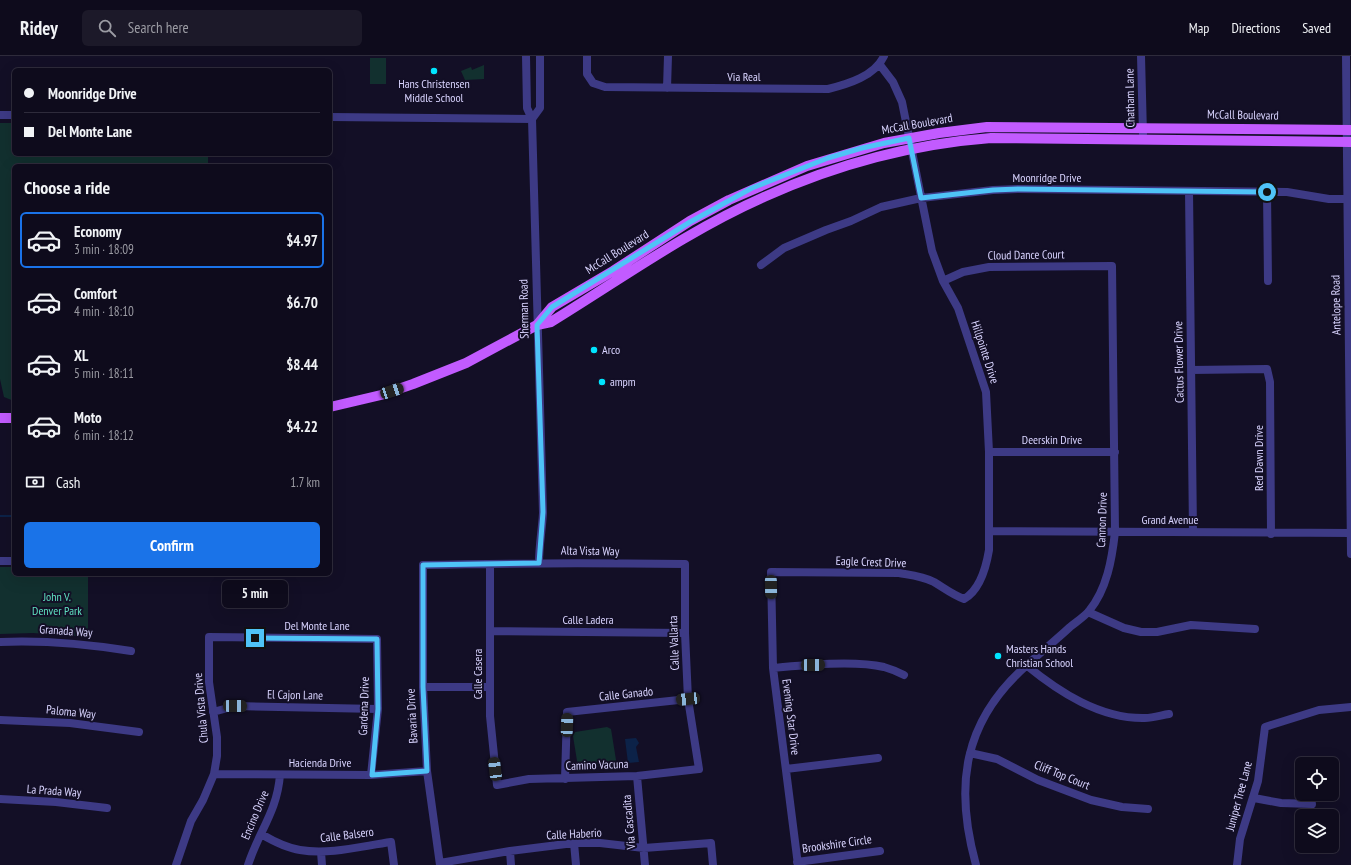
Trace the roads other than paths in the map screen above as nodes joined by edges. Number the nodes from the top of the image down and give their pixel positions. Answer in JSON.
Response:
{"nodes":[{"id":1,"x":526,"y":56,"type":"edge"},
{"id":2,"x":540,"y":56,"type":"edge"},
{"id":3,"x":587,"y":56,"type":"edge"},
{"id":4,"x":668,"y":56,"type":"edge"},
{"id":5,"x":884,"y":56,"type":"edge"},
{"id":6,"x":1141,"y":56,"type":"edge"},
{"id":7,"x":1346,"y":56,"type":"edge"},
{"id":8,"x":880,"y":65,"type":"junction"},
{"id":9,"x":668,"y":88,"type":"junction"},
{"id":10,"x":0,"y":115,"type":"edge"},
{"id":11,"x":12,"y":115,"type":"edge"},
{"id":12,"x":332,"y":117,"type":"edge"},
{"id":13,"x":532,"y":120,"type":"junction"},
{"id":14,"x":1143,"y":127,"type":"junction"},
{"id":15,"x":1349,"y":130,"type":"edge"},
{"id":16,"x":909,"y":138,"type":"junction"},
{"id":17,"x":1143,"y":139,"type":"junction"},
{"id":18,"x":1349,"y":142,"type":"edge"},
{"id":19,"x":912,"y":149,"type":"junction"},
{"id":20,"x":783,"y":175,"type":"junction"},
{"id":21,"x":1189,"y":191,"type":"junction"},
{"id":22,"x":1267,"y":192,"type":"junction"},
{"id":23,"x":921,"y":198,"type":"junction"},
{"id":24,"x":1347,"y":199,"type":"junction"},
{"id":25,"x":714,"y":223,"type":"junction"},
{"id":26,"x":761,"y":265,"type":"dead end"},
{"id":27,"x":1112,"y":266,"type":"joint"},
{"id":28,"x":943,"y":281,"type":"junction"},
{"id":29,"x":1268,"y":281,"type":"dead end"},
{"id":30,"x":537,"y":325,"type":"junction"},
{"id":31,"x":1191,"y":370,"type":"junction"},
{"id":32,"x":332,"y":407,"type":"edge"},
{"id":33,"x":0,"y":418,"type":"edge"},
{"id":34,"x":12,"y":418,"type":"edge"},
{"id":35,"x":988,"y":452,"type":"junction"},
{"id":36,"x":1114,"y":452,"type":"junction"},
{"id":37,"x":1351,"y":472,"type":"edge"},
{"id":38,"x":989,"y":531,"type":"junction"},
{"id":39,"x":1116,"y":532,"type":"junction"},
{"id":40,"x":1193,"y":532,"type":"junction"},
{"id":41,"x":1351,"y":533,"type":"edge"},
{"id":42,"x":1271,"y":534,"type":"junction"},
{"id":43,"x":1351,"y":554,"type":"edge"},
{"id":44,"x":0,"y":562,"type":"edge"},
{"id":45,"x":12,"y":562,"type":"edge"},
{"id":46,"x":539,"y":563,"type":"junction"},
{"id":47,"x":490,"y":564,"type":"junction"},
{"id":48,"x":685,"y":564,"type":"joint"},
{"id":49,"x":423,"y":565,"type":"joint"},
{"id":50,"x":771,"y":572,"type":"joint"},
{"id":51,"x":964,"y":600,"type":"joint"},
{"id":52,"x":1088,"y":612,"type":"junction"},
{"id":53,"x":1255,"y":629,"type":"dead end"},
{"id":54,"x":490,"y":631,"type":"junction"},
{"id":55,"x":685,"y":633,"type":"junction"},
{"id":56,"x":209,"y":638,"type":"joint"},
{"id":57,"x":377,"y":639,"type":"joint"},
{"id":58,"x":0,"y":642,"type":"edge"},
{"id":59,"x":131,"y":650,"type":"dead end"},
{"id":60,"x":1026,"y":665,"type":"junction"},
{"id":61,"x":773,"y":668,"type":"junction"},
{"id":62,"x":904,"y":675,"type":"dead end"},
{"id":63,"x":423,"y":687,"type":"junction"},
{"id":64,"x":490,"y":688,"type":"junction"},
{"id":65,"x":688,"y":699,"type":"junction"},
{"id":66,"x":1351,"y":707,"type":"edge"},
{"id":67,"x":378,"y":709,"type":"junction"},
{"id":68,"x":213,"y":712,"type":"junction"},
{"id":69,"x":1169,"y":714,"type":"dead end"},
{"id":70,"x":0,"y":720,"type":"edge"},
{"id":71,"x":139,"y":732,"type":"dead end"},
{"id":72,"x":970,"y":753,"type":"junction"},
{"id":73,"x":878,"y":758,"type":"dead end"},
{"id":74,"x":699,"y":769,"type":"joint"},
{"id":75,"x":786,"y":769,"type":"junction"},
{"id":76,"x":427,"y":771,"type":"junction"},
{"id":77,"x":214,"y":774,"type":"junction"},
{"id":78,"x":280,"y":774,"type":"junction"},
{"id":79,"x":372,"y":775,"type":"junction"},
{"id":80,"x":637,"y":776,"type":"junction"},
{"id":81,"x":565,"y":779,"type":"junction"},
{"id":82,"x":497,"y":784,"type":"joint"},
{"id":83,"x":1254,"y":798,"type":"junction"},
{"id":84,"x":0,"y":800,"type":"edge"},
{"id":85,"x":1312,"y":804,"type":"dead end"},
{"id":86,"x":107,"y":808,"type":"dead end"},
{"id":87,"x":1148,"y":809,"type":"dead end"},
{"id":88,"x":261,"y":834,"type":"junction"},
{"id":89,"x":574,"y":843,"type":"junction"},
{"id":90,"x":644,"y":848,"type":"junction"},
{"id":91,"x":880,"y":850,"type":"dead end"},
{"id":92,"x":510,"y":851,"type":"junction"},
{"id":93,"x":322,"y":852,"type":"junction"},
{"id":94,"x":797,"y":863,"type":"edge"},
{"id":95,"x":440,"y":864,"type":"edge"},
{"id":96,"x":176,"y":865,"type":"edge"},
{"id":97,"x":248,"y":865,"type":"edge"},
{"id":98,"x":322,"y":865,"type":"edge"},
{"id":99,"x":394,"y":865,"type":"edge"},
{"id":100,"x":511,"y":865,"type":"edge"},
{"id":101,"x":576,"y":865,"type":"edge"},
{"id":102,"x":645,"y":865,"type":"edge"},
{"id":103,"x":713,"y":865,"type":"edge"},
{"id":104,"x":976,"y":865,"type":"edge"},
{"id":105,"x":1237,"y":865,"type":"edge"}],
"edges":[{"from":1,"to":13,"type":"street","name":"Sherman Road"},
{"from":2,"to":13,"type":"street"},
{"from":3,"to":9,"type":"street","name":"Via Real"},
{"from":4,"to":9,"type":"street"},
{"from":5,"to":8,"type":"street"},
{"from":6,"to":14,"type":"street","name":"Chatham Lane"},
{"from":7,"to":15,"type":"street","name":"Antelope Road"},
{"from":8,"to":9,"type":"street","name":"Via Real"},
{"from":8,"to":16,"type":"street","name":"Hillpointe Drive"},
{"from":10,"to":11,"type":"street"},
{"from":12,"to":13,"type":"street"},
{"from":13,"to":30,"type":"street","name":"Sherman Road"},
{"from":14,"to":15,"type":"main road","name":"McCall Boulevard"},
{"from":14,"to":16,"type":"main road","name":"McCall Boulevard"},
{"from":14,"to":17,"type":"street","name":"Chatham Lane"},
{"from":15,"to":18,"type":"street","name":"Antelope Road"},
{"from":16,"to":19,"type":"street","name":"Hillpointe Drive"},
{"from":16,"to":20,"type":"main road","name":"McCall Boulevard"},
{"from":17,"to":18,"type":"main road","name":"McCall Boulevard"},
{"from":17,"to":19,"type":"main road","name":"McCall Boulevard"},
{"from":18,"to":24,"type":"street","name":"Antelope Road"},
{"from":19,"to":23,"type":"street","name":"Hillpointe Drive"},
{"from":19,"to":25,"type":"main road","name":"McCall Boulevard"},
{"from":20,"to":25,"type":"main road"},
{"from":20,"to":30,"type":"main road","name":"McCall Boulevard"},
{"from":21,"to":22,"type":"street","name":"Moonridge Drive"},
{"from":21,"to":23,"type":"street","name":"Moonridge Drive"},
{"from":21,"to":31,"type":"street","name":"Cactus Flower Drive"},
{"from":22,"to":24,"type":"street","name":"Moonridge Drive"},
{"from":22,"to":29,"type":"street"},
{"from":23,"to":26,"type":"street","name":"Moonridge Drive"},
{"from":23,"to":28,"type":"street","name":"Hillpointe Drive"},
{"from":24,"to":37,"type":"street","name":"Antelope Road"},
{"from":25,"to":30,"type":"main road","name":"McCall Boulevard"},
{"from":27,"to":28,"type":"street","name":"Cloud Dance Court"},
{"from":27,"to":36,"type":"street","name":"Cannon Drive"},
{"from":28,"to":35,"type":"street","name":"Hillpointe Drive"},
{"from":30,"to":32,"type":"main road","name":"McCall Boulevard"},
{"from":30,"to":46,"type":"street","name":"Sherman Road"},
{"from":31,"to":40,"type":"street","name":"Cactus Flower Drive"},
{"from":31,"to":42,"type":"street","name":"Red Dawn Drive"},
{"from":33,"to":34,"type":"main road"},
{"from":35,"to":36,"type":"street","name":"Deerskin Drive"},
{"from":35,"to":38,"type":"street","name":"Hillpointe Drive"},
{"from":36,"to":39,"type":"street","name":"Cannon Drive"},
{"from":37,"to":41,"type":"street","name":"Antelope Road"},
{"from":38,"to":39,"type":"street","name":"Grand Avenue"},
{"from":38,"to":51,"type":"street","name":"Hillpointe Drive"},
{"from":39,"to":40,"type":"street","name":"Grand Avenue"},
{"from":39,"to":52,"type":"street","name":"Cannon Drive"},
{"from":40,"to":42,"type":"street","name":"Grand Avenue"},
{"from":41,"to":42,"type":"street","name":"Grand Avenue"},
{"from":41,"to":43,"type":"street","name":"Antelope Road"},
{"from":44,"to":45,"type":"street"},
{"from":46,"to":47,"type":"street","name":"Alta Vista Way"},
{"from":46,"to":48,"type":"street","name":"Alta Vista Way"},
{"from":47,"to":49,"type":"street","name":"Alta Vista Way"},
{"from":47,"to":54,"type":"street","name":"Calle Casera"},
{"from":48,"to":55,"type":"street","name":"Calle Vallarta"},
{"from":49,"to":63,"type":"street","name":"Bavaria Drive"},
{"from":50,"to":51,"type":"street","name":"Eagle Crest Drive"},
{"from":50,"to":61,"type":"street","name":"Evening Star Drive"},
{"from":52,"to":53,"type":"street"},
{"from":52,"to":60,"type":"street","name":"Cannon Drive"},
{"from":54,"to":55,"type":"street","name":"Calle Ladera"},
{"from":54,"to":64,"type":"street","name":"Calle Casera"},
{"from":55,"to":65,"type":"street","name":"Calle Vallarta"},
{"from":56,"to":57,"type":"street","name":"Del Monte Lane"},
{"from":56,"to":68,"type":"street","name":"Chula Vista Drive"},
{"from":57,"to":67,"type":"street","name":"Gardena Drive"},
{"from":58,"to":59,"type":"street","name":"Granada Way"},
{"from":60,"to":69,"type":"street"},
{"from":60,"to":72,"type":"street","name":"Cannon Drive"},
{"from":61,"to":62,"type":"street"},
{"from":61,"to":75,"type":"street","name":"Evening Star Drive"},
{"from":63,"to":64,"type":"street"},
{"from":63,"to":76,"type":"street","name":"Bavaria Drive"},
{"from":64,"to":82,"type":"street","name":"Calle Casera"},
{"from":65,"to":74,"type":"street","name":"Calle Vallarta"},
{"from":65,"to":81,"type":"street","name":"Calle Ganado"},
{"from":66,"to":83,"type":"street","name":"Juniper Tree Lane"},
{"from":67,"to":68,"type":"street","name":"El Cajon Lane"},
{"from":67,"to":79,"type":"street","name":"Gardena Drive"},
{"from":68,"to":77,"type":"street","name":"Chula Vista Drive"},
{"from":70,"to":71,"type":"street","name":"Paloma Way"},
{"from":72,"to":87,"type":"street","name":"Cliff Top Court"},
{"from":72,"to":104,"type":"street","name":"Cannon Drive"},
{"from":73,"to":75,"type":"street"},
{"from":74,"to":80,"type":"street","name":"Camino Vacuna"},
{"from":75,"to":94,"type":"street","name":"Evening Star Drive"},
{"from":76,"to":79,"type":"street","name":"Hacienda Drive"},
{"from":76,"to":95,"type":"street","name":"Bavaria Drive"},
{"from":77,"to":78,"type":"street","name":"Hacienda Drive"},
{"from":77,"to":96,"type":"street","name":"Chula Vista Drive"},
{"from":78,"to":79,"type":"street","name":"Hacienda Drive"},
{"from":78,"to":88,"type":"street","name":"Encino Drive"},
{"from":80,"to":81,"type":"street","name":"Camino Vacuna"},
{"from":80,"to":90,"type":"street","name":"Via Cascadita"},
{"from":81,"to":82,"type":"street","name":"Camino Vacuna"},
{"from":83,"to":85,"type":"street"},
{"from":83,"to":105,"type":"street","name":"Juniper Tree Lane"},
{"from":84,"to":86,"type":"street","name":"La Prada Way"},
{"from":88,"to":93,"type":"street","name":"Calle Balsero"},
{"from":88,"to":97,"type":"street","name":"Encino Drive"},
{"from":89,"to":90,"type":"street","name":"Calle Haberio"},
{"from":89,"to":92,"type":"street","name":"Calle Haberio"},
{"from":89,"to":101,"type":"street"},
{"from":90,"to":102,"type":"street","name":"Via Cascadita"},
{"from":90,"to":103,"type":"street","name":"Calle Haberio"},
{"from":91,"to":94,"type":"street","name":"Brookshire Circle"},
{"from":92,"to":95,"type":"street","name":"Calle Haberio"},
{"from":92,"to":100,"type":"street"},
{"from":93,"to":98,"type":"street"},
{"from":93,"to":99,"type":"street","name":"Calle Balsero"}]}
